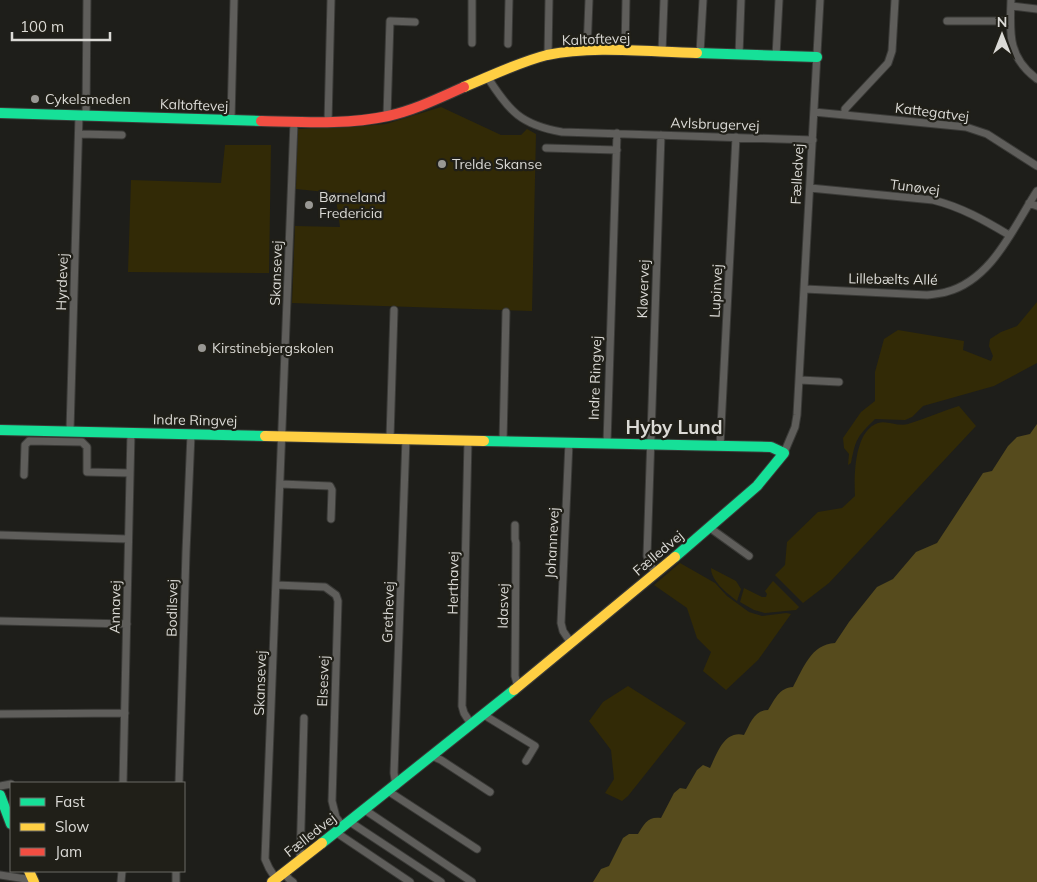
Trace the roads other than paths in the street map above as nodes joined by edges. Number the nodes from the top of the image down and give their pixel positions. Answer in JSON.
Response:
{"nodes":[{"id":1,"x":87,"y":0,"type":"edge"},
{"id":2,"x":234,"y":0,"type":"edge"},
{"id":3,"x":331,"y":0,"type":"edge"},
{"id":4,"x":472,"y":0,"type":"edge"},
{"id":5,"x":509,"y":0,"type":"edge"},
{"id":6,"x":549,"y":0,"type":"edge"},
{"id":7,"x":589,"y":0,"type":"edge"},
{"id":8,"x":626,"y":0,"type":"edge"},
{"id":9,"x":664,"y":0,"type":"edge"},
{"id":10,"x":703,"y":0,"type":"edge"},
{"id":11,"x":741,"y":0,"type":"edge"},
{"id":12,"x":778,"y":0,"type":"edge"},
{"id":13,"x":820,"y":0,"type":"edge"},
{"id":14,"x":895,"y":0,"type":"edge"},
{"id":15,"x":1011,"y":3,"type":"edge"},
{"id":16,"x":1037,"y":9,"type":"edge"},
{"id":17,"x":947,"y":21,"type":"dead end"},
{"id":18,"x":1010,"y":21,"type":"junction"},
{"id":19,"x":415,"y":22,"type":"dead end"},
{"id":20,"x":472,"y":43,"type":"dead end"},
{"id":21,"x":508,"y":44,"type":"dead end"},
{"id":22,"x":587,"y":50,"type":"junction"},
{"id":23,"x":625,"y":51,"type":"junction"},
{"id":24,"x":662,"y":52,"type":"junction"},
{"id":25,"x":700,"y":53,"type":"junction"},
{"id":26,"x":548,"y":55,"type":"junction"},
{"id":27,"x":738,"y":55,"type":"junction"},
{"id":28,"x":776,"y":56,"type":"junction"},
{"id":29,"x":817,"y":57,"type":"junction"},
{"id":30,"x":488,"y":78,"type":"junction"},
{"id":31,"x":1037,"y":79,"type":"edge"},
{"id":32,"x":0,"y":112,"type":"edge"},
{"id":33,"x":814,"y":112,"type":"junction"},
{"id":34,"x":83,"y":115,"type":"junction"},
{"id":35,"x":845,"y":115,"type":"junction"},
{"id":36,"x":387,"y":116,"type":"junction"},
{"id":37,"x":231,"y":120,"type":"junction"},
{"id":38,"x":294,"y":122,"type":"junction"},
{"id":39,"x":328,"y":123,"type":"junction"},
{"id":40,"x":617,"y":133,"type":"junction"},
{"id":41,"x":79,"y":134,"type":"junction"},
{"id":42,"x":661,"y":135,"type":"junction"},
{"id":43,"x":122,"y":136,"type":"dead end"},
{"id":44,"x":736,"y":137,"type":"junction"},
{"id":45,"x":813,"y":140,"type":"junction"},
{"id":46,"x":546,"y":148,"type":"dead end"},
{"id":47,"x":616,"y":150,"type":"junction"},
{"id":48,"x":1037,"y":166,"type":"edge"},
{"id":49,"x":810,"y":188,"type":"junction"},
{"id":50,"x":1037,"y":191,"type":"edge"},
{"id":51,"x":1029,"y":203,"type":"junction"},
{"id":52,"x":1037,"y":206,"type":"edge"},
{"id":53,"x":1009,"y":235,"type":"junction"},
{"id":54,"x":805,"y":289,"type":"junction"},
{"id":55,"x":394,"y":310,"type":"dead end"},
{"id":56,"x":506,"y":312,"type":"dead end"},
{"id":57,"x":800,"y":380,"type":"junction"},
{"id":58,"x":839,"y":382,"type":"dead end"},
{"id":59,"x":0,"y":430,"type":"edge"},
{"id":60,"x":70,"y":431,"type":"junction"},
{"id":61,"x":131,"y":432,"type":"junction"},
{"id":62,"x":191,"y":434,"type":"junction"},
{"id":63,"x":282,"y":436,"type":"junction"},
{"id":64,"x":390,"y":438,"type":"junction"},
{"id":65,"x":406,"y":438,"type":"junction"},
{"id":66,"x":468,"y":440,"type":"junction"},
{"id":67,"x":503,"y":441,"type":"junction"},
{"id":68,"x":569,"y":442,"type":"junction"},
{"id":69,"x":607,"y":443,"type":"junction"},
{"id":70,"x":651,"y":444,"type":"junction"},
{"id":71,"x":720,"y":446,"type":"junction"},
{"id":72,"x":784,"y":453,"type":"junction"},
{"id":73,"x":130,"y":473,"type":"junction"},
{"id":74,"x":24,"y":476,"type":"dead end"},
{"id":75,"x":280,"y":484,"type":"junction"},
{"id":76,"x":331,"y":519,"type":"dead end"},
{"id":77,"x":515,"y":525,"type":"dead end"},
{"id":78,"x":710,"y":528,"type":"junction"},
{"id":79,"x":0,"y":536,"type":"edge"},
{"id":80,"x":128,"y":538,"type":"junction"},
{"id":81,"x":749,"y":556,"type":"dead end"},
{"id":82,"x":656,"y":573,"type":"junction"},
{"id":83,"x":276,"y":585,"type":"junction"},
{"id":84,"x":0,"y":621,"type":"edge"},
{"id":85,"x":127,"y":624,"type":"junction"},
{"id":86,"x":571,"y":643,"type":"junction"},
{"id":87,"x":518,"y":688,"type":"junction"},
{"id":88,"x":125,"y":713,"type":"junction"},
{"id":89,"x":0,"y":714,"type":"edge"},
{"id":90,"x":484,"y":715,"type":"junction"},
{"id":91,"x":304,"y":718,"type":"dead end"},
{"id":92,"x":471,"y":724,"type":"junction"},
{"id":93,"x":432,"y":756,"type":"junction"},
{"id":94,"x":526,"y":761,"type":"dead end"},
{"id":95,"x":123,"y":782,"type":"edge"},
{"id":96,"x":179,"y":782,"type":"edge"},
{"id":97,"x":392,"y":788,"type":"junction"},
{"id":98,"x":490,"y":792,"type":"dead end"},
{"id":99,"x":0,"y":795,"type":"edge"},
{"id":100,"x":365,"y":810,"type":"junction"},
{"id":101,"x":10,"y":821,"type":"edge"},
{"id":102,"x":343,"y":827,"type":"junction"},
{"id":103,"x":477,"y":849,"type":"dead end"},
{"id":104,"x":300,"y":861,"type":"junction"},
{"id":105,"x":0,"y":875,"type":"edge"},
{"id":106,"x":31,"y":877,"type":"edge"},
{"id":107,"x":278,"y":878,"type":"edge"},
{"id":108,"x":293,"y":882,"type":"edge"},
{"id":109,"x":410,"y":882,"type":"edge"},
{"id":110,"x":440,"y":882,"type":"edge"},
{"id":111,"x":472,"y":882,"type":"edge"}],
"edges":[{"from":1,"to":34,"type":"street","name":"Hyrdevej"},
{"from":2,"to":37,"type":"street"},
{"from":3,"to":39,"type":"street"},
{"from":4,"to":20,"type":"street"},
{"from":5,"to":21,"type":"street"},
{"from":6,"to":26,"type":"street"},
{"from":7,"to":22,"type":"street"},
{"from":8,"to":23,"type":"street"},
{"from":9,"to":24,"type":"street"},
{"from":10,"to":25,"type":"street"},
{"from":11,"to":27,"type":"street"},
{"from":12,"to":28,"type":"street"},
{"from":13,"to":29,"type":"street","name":"Fælledvej"},
{"from":14,"to":35,"type":"street"},
{"from":15,"to":16,"type":"street"},
{"from":15,"to":18,"type":"street"},
{"from":17,"to":18,"type":"street"},
{"from":18,"to":31,"type":"street"},
{"from":19,"to":36,"type":"street"},
{"from":22,"to":23,"type":"street","name":"Kaltoftevej"},
{"from":22,"to":26,"type":"street","name":"Kaltoftevej"},
{"from":23,"to":24,"type":"street","name":"Kaltoftevej"},
{"from":24,"to":25,"type":"street","name":"Kaltoftevej"},
{"from":25,"to":27,"type":"street","name":"Kaltoftevej"},
{"from":26,"to":30,"type":"street","name":"Kaltoftevej"},
{"from":27,"to":28,"type":"street","name":"Kaltoftevej"},
{"from":28,"to":29,"type":"street","name":"Kaltoftevej"},
{"from":29,"to":33,"type":"street","name":"Fælledvej"},
{"from":30,"to":36,"type":"street","name":"Kaltoftevej"},
{"from":30,"to":40,"type":"street","name":"Avlsbrugervej"},
{"from":32,"to":34,"type":"street","name":"Kaltoftevej"},
{"from":33,"to":35,"type":"street","name":"Kattegatvej"},
{"from":33,"to":45,"type":"street","name":"Fælledvej"},
{"from":34,"to":37,"type":"street","name":"Kaltoftevej"},
{"from":34,"to":41,"type":"street","name":"Hyrdevej"},
{"from":35,"to":48,"type":"street","name":"Kattegatvej"},
{"from":36,"to":39,"type":"street","name":"Kaltoftevej"},
{"from":37,"to":38,"type":"street","name":"Kaltoftevej"},
{"from":38,"to":39,"type":"street","name":"Kaltoftevej"},
{"from":38,"to":63,"type":"street","name":"Skansevej"},
{"from":40,"to":42,"type":"street","name":"Avlsbrugervej"},
{"from":40,"to":47,"type":"street"},
{"from":41,"to":43,"type":"street"},
{"from":41,"to":60,"type":"street","name":"Hyrdevej"},
{"from":42,"to":44,"type":"street","name":"Avlsbrugervej"},
{"from":42,"to":70,"type":"street","name":"Kløvervej"},
{"from":44,"to":45,"type":"street","name":"Avlsbrugervej"},
{"from":44,"to":71,"type":"street","name":"Lupinvej"},
{"from":45,"to":49,"type":"street","name":"Fælledvej"},
{"from":46,"to":47,"type":"street"},
{"from":47,"to":69,"type":"street","name":"Indre Ringvej"},
{"from":49,"to":53,"type":"street","name":"Tunøvej"},
{"from":49,"to":54,"type":"street","name":"Fælledvej"},
{"from":50,"to":51,"type":"street","name":"Lillebælts Allé"},
{"from":51,"to":52,"type":"street"},
{"from":51,"to":53,"type":"street","name":"Lillebælts Allé"},
{"from":53,"to":54,"type":"street","name":"Lillebælts Allé"},
{"from":54,"to":57,"type":"street","name":"Fælledvej"},
{"from":55,"to":64,"type":"street"},
{"from":56,"to":67,"type":"street"},
{"from":57,"to":58,"type":"street"},
{"from":57,"to":72,"type":"street","name":"Fælledvej"},
{"from":59,"to":60,"type":"street","name":"Indre Ringvej"},
{"from":60,"to":61,"type":"street","name":"Indre Ringvej"},
{"from":61,"to":62,"type":"street","name":"Indre Ringvej"},
{"from":61,"to":73,"type":"street","name":"Annavej"},
{"from":62,"to":63,"type":"street","name":"Indre Ringvej"},
{"from":62,"to":96,"type":"street","name":"Bodilsvej"},
{"from":63,"to":64,"type":"street","name":"Indre Ringvej"},
{"from":63,"to":75,"type":"street","name":"Skansevej"},
{"from":64,"to":65,"type":"street","name":"Indre Ringvej"},
{"from":65,"to":66,"type":"street","name":"Indre Ringvej"},
{"from":65,"to":97,"type":"street","name":"Grethevej"},
{"from":66,"to":67,"type":"street","name":"Indre Ringvej"},
{"from":66,"to":92,"type":"street","name":"Herthavej"},
{"from":67,"to":68,"type":"street","name":"Indre Ringvej"},
{"from":68,"to":69,"type":"street","name":"Indre Ringvej"},
{"from":68,"to":86,"type":"street","name":"Johannevej"},
{"from":69,"to":70,"type":"street","name":"Indre Ringvej"},
{"from":70,"to":71,"type":"street","name":"Indre Ringvej"},
{"from":70,"to":82,"type":"street","name":"Kløvervej"},
{"from":71,"to":72,"type":"street","name":"Indre Ringvej"},
{"from":72,"to":78,"type":"street","name":"Fælledvej"},
{"from":73,"to":74,"type":"street"},
{"from":73,"to":80,"type":"street","name":"Annavej"},
{"from":75,"to":76,"type":"street"},
{"from":75,"to":83,"type":"street","name":"Skansevej"},
{"from":77,"to":87,"type":"street","name":"Idasvej"},
{"from":78,"to":81,"type":"street"},
{"from":78,"to":82,"type":"street","name":"Fælledvej"},
{"from":79,"to":80,"type":"street"},
{"from":80,"to":85,"type":"street","name":"Annavej"},
{"from":82,"to":86,"type":"street","name":"Fælledvej"},
{"from":83,"to":102,"type":"street","name":"Elsesvej"},
{"from":83,"to":107,"type":"street","name":"Skansevej"},
{"from":84,"to":85,"type":"street"},
{"from":85,"to":88,"type":"street","name":"Annavej"},
{"from":86,"to":87,"type":"street","name":"Fælledvej"},
{"from":87,"to":90,"type":"street","name":"Fælledvej"},
{"from":88,"to":89,"type":"street"},
{"from":88,"to":95,"type":"street","name":"Annavej"},
{"from":90,"to":92,"type":"street","name":"Fælledvej"},
{"from":90,"to":94,"type":"street"},
{"from":91,"to":104,"type":"street"},
{"from":92,"to":93,"type":"street","name":"Fælledvej"},
{"from":93,"to":97,"type":"street","name":"Fælledvej"},
{"from":93,"to":98,"type":"street"},
{"from":97,"to":100,"type":"street","name":"Fælledvej"},
{"from":97,"to":103,"type":"street"},
{"from":99,"to":101,"type":"street"},
{"from":100,"to":102,"type":"street","name":"Fælledvej"},
{"from":100,"to":111,"type":"street"},
{"from":102,"to":104,"type":"street","name":"Fælledvej"},
{"from":102,"to":109,"type":"street"},
{"from":102,"to":110,"type":"street"},
{"from":104,"to":107,"type":"street","name":"Fælledvej"},
{"from":105,"to":106,"type":"street"},
{"from":107,"to":108,"type":"street","name":"Skansevej"}]}
